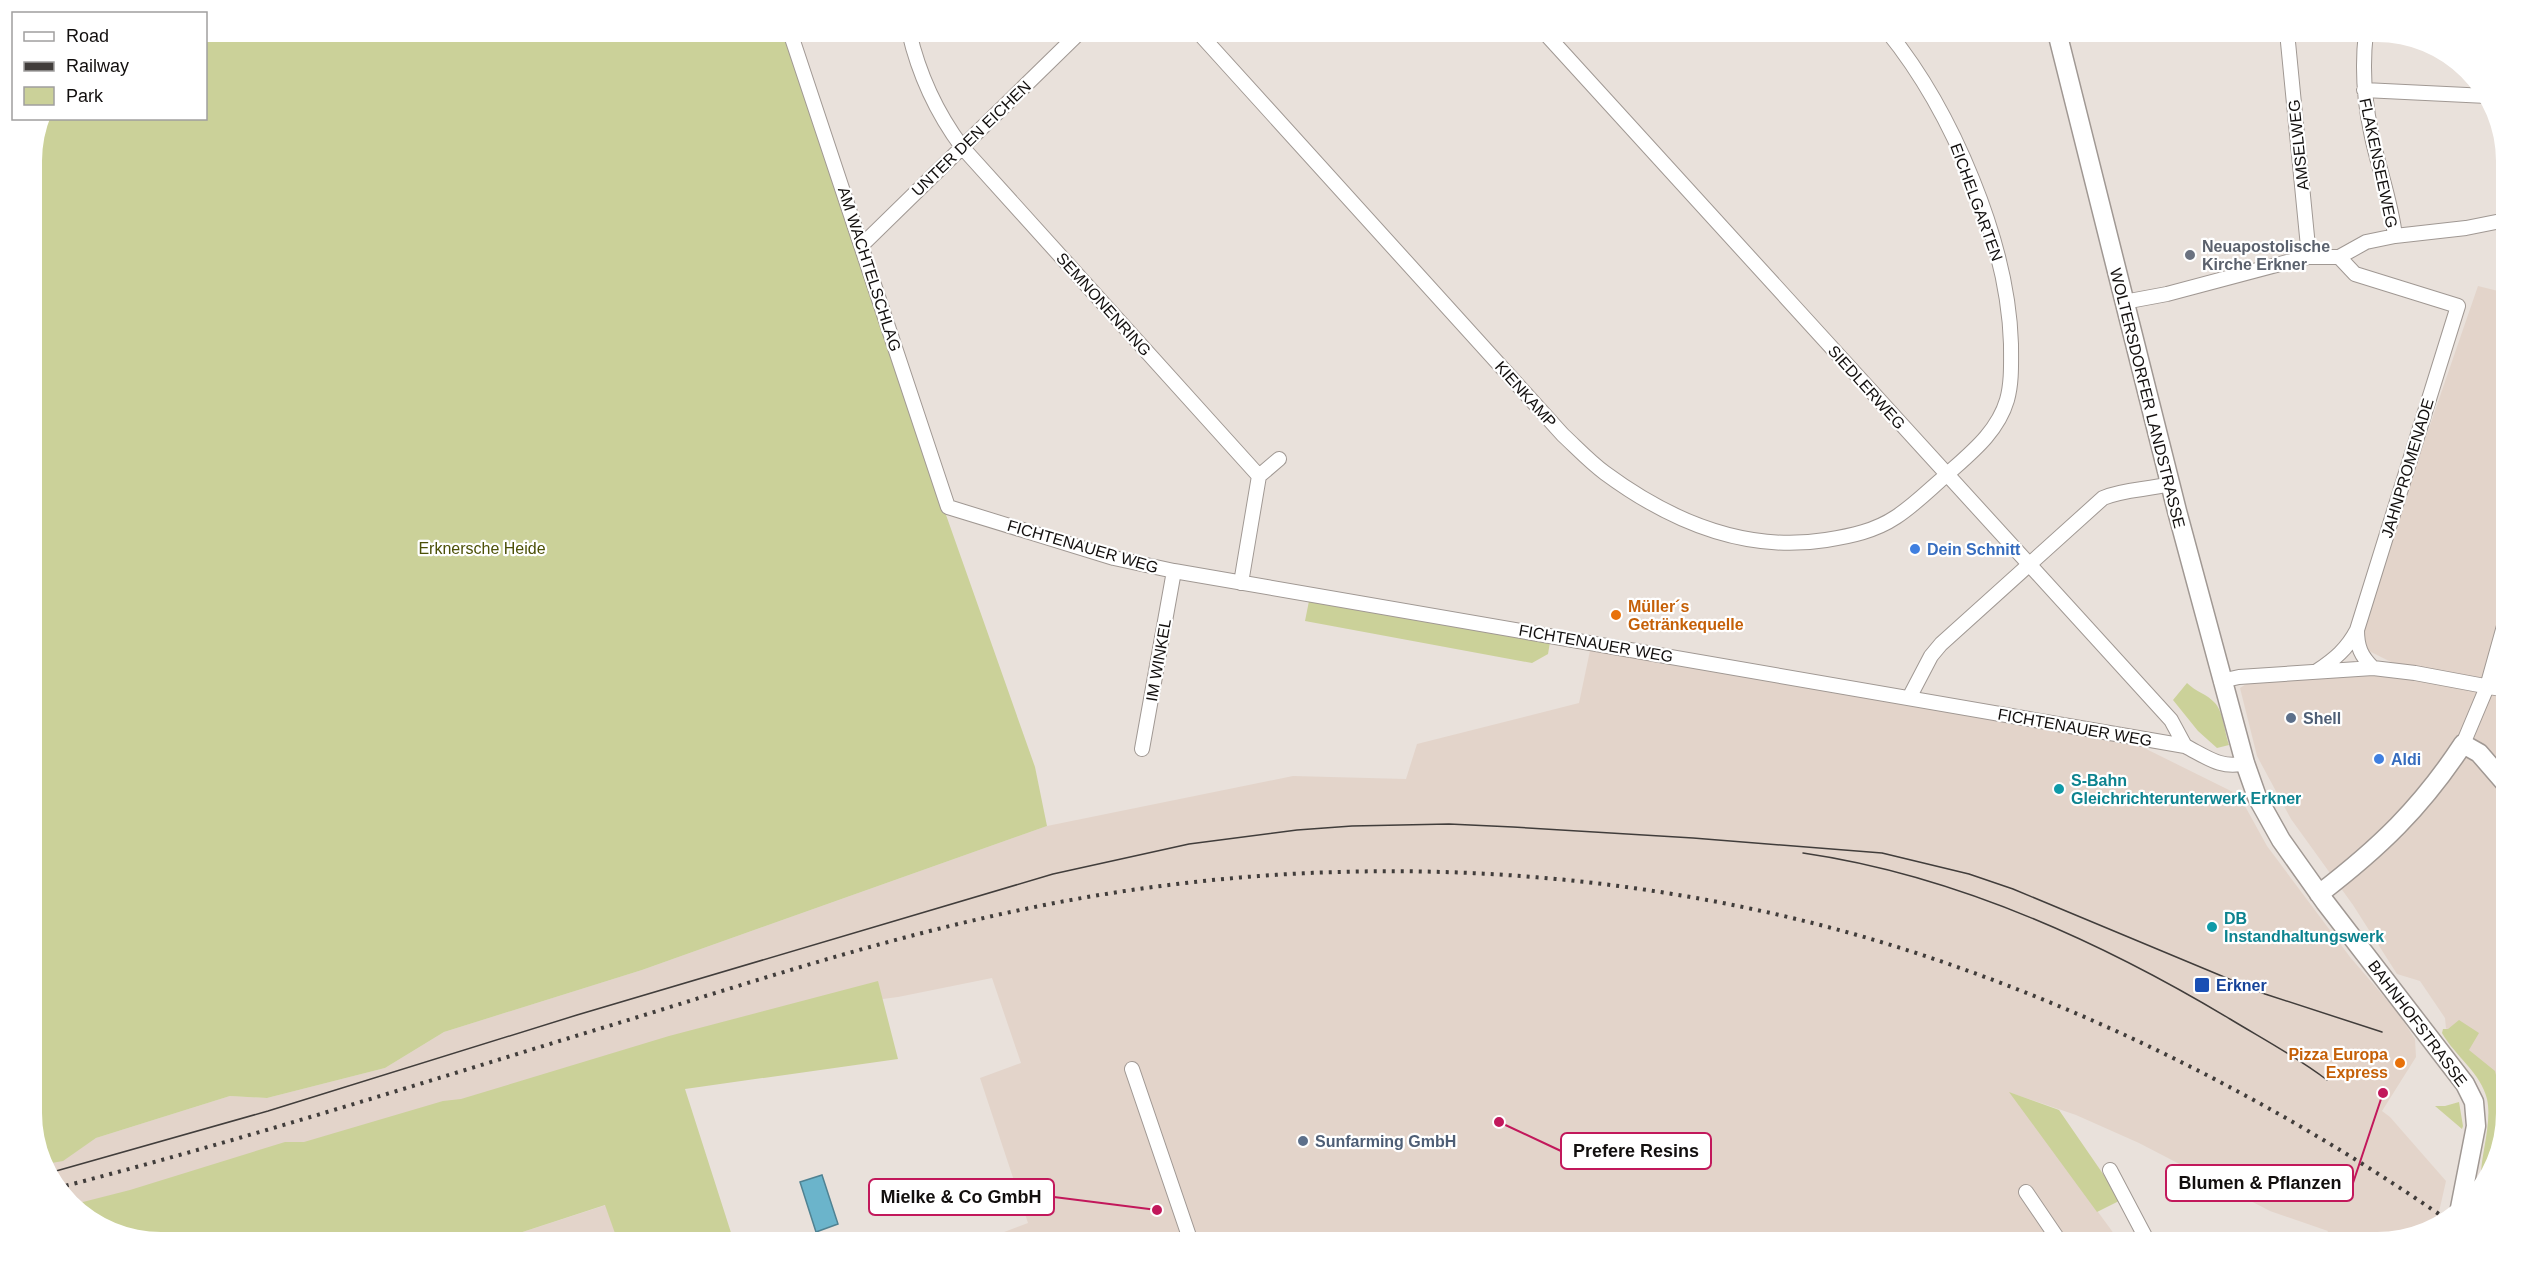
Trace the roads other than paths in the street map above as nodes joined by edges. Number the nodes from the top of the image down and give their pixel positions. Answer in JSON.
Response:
{"nodes":[{"id":1,"x":793,"y":42,"type":"edge"},
{"id":2,"x":912,"y":42,"type":"edge"},
{"id":3,"x":1070,"y":42,"type":"edge"},
{"id":4,"x":1207,"y":42,"type":"edge"},
{"id":5,"x":1553,"y":42,"type":"edge"},
{"id":6,"x":1895,"y":42,"type":"edge"},
{"id":7,"x":2059,"y":42,"type":"edge"},
{"id":8,"x":2288,"y":42,"type":"edge"},
{"id":9,"x":2366,"y":42,"type":"edge"},
{"id":10,"x":2364,"y":90,"type":"junction"},
{"id":11,"x":2476,"y":95,"type":"edge"},
{"id":12,"x":962,"y":147,"type":"junction"},
{"id":13,"x":2496,"y":222,"type":"edge"},
{"id":14,"x":2395,"y":236,"type":"junction"},
{"id":15,"x":862,"y":245,"type":"junction"},
{"id":16,"x":2309,"y":257,"type":"junction"},
{"id":17,"x":2339,"y":257,"type":"junction"},
{"id":18,"x":2124,"y":302,"type":"junction"},
{"id":19,"x":1279,"y":459,"type":"dead end"},
{"id":20,"x":1946,"y":475,"type":"junction"},
{"id":21,"x":1259,"y":476,"type":"junction"},
{"id":22,"x":2170,"y":484,"type":"junction"},
{"id":23,"x":948,"y":507,"type":"joint"},
{"id":24,"x":2030,"y":565,"type":"junction"},
{"id":25,"x":1174,"y":571,"type":"junction"},
{"id":26,"x":1241,"y":583,"type":"junction"},
{"id":27,"x":2357,"y":630,"type":"junction"},
{"id":28,"x":2496,"y":655,"type":"edge"},
{"id":29,"x":2373,"y":668,"type":"junction"},
{"id":30,"x":2318,"y":671,"type":"junction"},
{"id":31,"x":2221,"y":681,"type":"junction"},
{"id":32,"x":2487,"y":687,"type":"junction"},
{"id":33,"x":2496,"y":688,"type":"edge"},
{"id":34,"x":1909,"y":698,"type":"junction"},
{"id":35,"x":2463,"y":744,"type":"junction"},
{"id":36,"x":2185,"y":746,"type":"junction"},
{"id":37,"x":1142,"y":749,"type":"dead end"},
{"id":38,"x":2245,"y":763,"type":"junction"},
{"id":39,"x":2496,"y":773,"type":"edge"},
{"id":40,"x":2319,"y":894,"type":"junction"},
{"id":41,"x":1132,"y":1069,"type":"dead end"},
{"id":42,"x":2110,"y":1170,"type":"dead end"},
{"id":43,"x":2026,"y":1192,"type":"dead end"},
{"id":44,"x":2463,"y":1194,"type":"edge"},
{"id":45,"x":1188,"y":1232,"type":"edge"},
{"id":46,"x":2053,"y":1232,"type":"edge"},
{"id":47,"x":2143,"y":1232,"type":"edge"}],
"edges":[{"from":1,"to":15,"type":"street","name":"AM WACHTELSCHLAG"},
{"from":2,"to":12,"type":"street","name":"SEMNONENRING"},
{"from":3,"to":12,"type":"street","name":"UNTER DEN EICHEN"},
{"from":4,"to":20,"type":"street","name":"KIENKAMP"},
{"from":5,"to":20,"type":"street","name":"SIEDLERWEG"},
{"from":6,"to":20,"type":"street","name":"EICHELGARTEN"},
{"from":7,"to":18,"type":"main road","name":"WOLTERSDORFER LANDSTRASSE"},
{"from":8,"to":16,"type":"street","name":"AMSELWEG"},
{"from":9,"to":10,"type":"street","name":"FLAKENSEEWEG"},
{"from":10,"to":11,"type":"street","name":"FLAKENSEEWEG"},
{"from":10,"to":14,"type":"street","name":"FLAKENSEEWEG"},
{"from":12,"to":15,"type":"street","name":"UNTER DEN EICHEN"},
{"from":12,"to":21,"type":"street","name":"SEMNONENRING"},
{"from":13,"to":14,"type":"street","name":"FLAKENSEEWEG"},
{"from":14,"to":17,"type":"street","name":"FLAKENSEEWEG"},
{"from":15,"to":23,"type":"street","name":"AM WACHTELSCHLAG"},
{"from":16,"to":17,"type":"street","name":"FLAKENSEEWEG"},
{"from":16,"to":18,"type":"street","name":"FLAKENSEEWEG"},
{"from":17,"to":27,"type":"street","name":"JAHNPROMENADE"},
{"from":18,"to":22,"type":"main road","name":"WOLTERSDORFER LANDSTRASSE"},
{"from":19,"to":21,"type":"street"},
{"from":20,"to":24,"type":"street","name":"SIEDLERWEG"},
{"from":21,"to":26,"type":"street"},
{"from":22,"to":24,"type":"street"},
{"from":22,"to":31,"type":"main road","name":"WOLTERSDORFER LANDSTRASSE"},
{"from":23,"to":25,"type":"street","name":"FICHTENAUER WEG"},
{"from":24,"to":34,"type":"street"},
{"from":24,"to":36,"type":"street","name":"SIEDLERWEG"},
{"from":25,"to":26,"type":"street","name":"FICHTENAUER WEG"},
{"from":25,"to":37,"type":"street","name":"IM WINKEL"},
{"from":26,"to":34,"type":"street","name":"FICHTENAUER WEG"},
{"from":27,"to":29,"type":"street"},
{"from":27,"to":30,"type":"street","name":"JAHNPROMENADE"},
{"from":28,"to":32,"type":"street"},
{"from":29,"to":30,"type":"street"},
{"from":29,"to":32,"type":"street"},
{"from":30,"to":31,"type":"street"},
{"from":31,"to":38,"type":"main road","name":"WOLTERSDORFER LANDSTRASSE"},
{"from":32,"to":33,"type":"street"},
{"from":32,"to":35,"type":"street"},
{"from":34,"to":36,"type":"street","name":"FICHTENAUER WEG"},
{"from":35,"to":39,"type":"main road"},
{"from":35,"to":40,"type":"main road"},
{"from":36,"to":38,"type":"street","name":"FICHTENAUER WEG"},
{"from":38,"to":40,"type":"main road","name":"BAHNHOFSTRASSE"},
{"from":40,"to":44,"type":"main road","name":"BAHNHOFSTRASSE"},
{"from":41,"to":45,"type":"street"},
{"from":42,"to":47,"type":"street"},
{"from":43,"to":46,"type":"street"}]}
